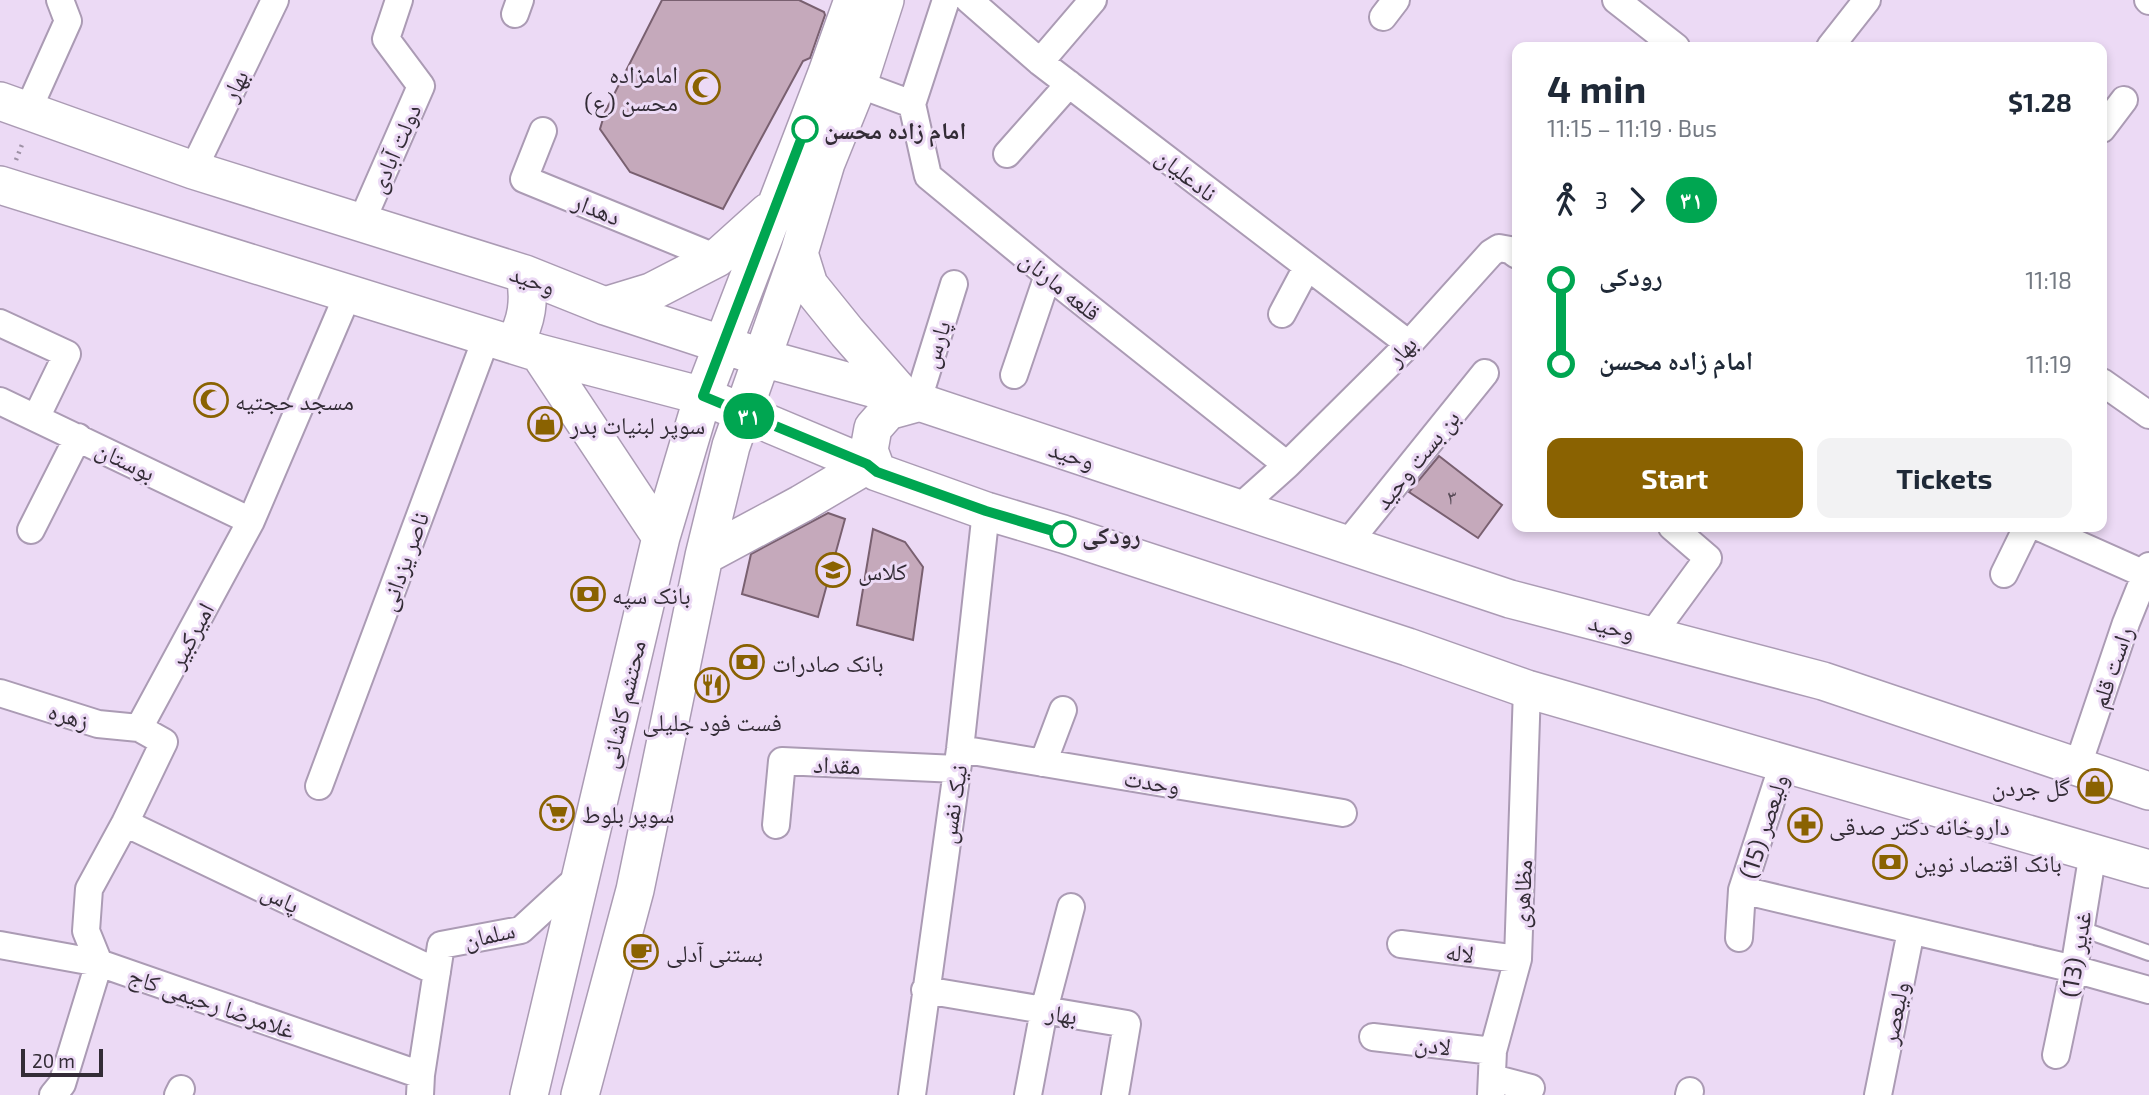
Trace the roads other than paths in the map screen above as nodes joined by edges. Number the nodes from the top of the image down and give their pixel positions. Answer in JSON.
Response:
{"nodes":[{"id":1,"x":60,"y":0,"type":"edge"},
{"id":2,"x":275,"y":0,"type":"edge"},
{"id":3,"x":398,"y":0,"type":"edge"},
{"id":4,"x":853,"y":0,"type":"edge"},
{"id":5,"x":885,"y":0,"type":"edge"},
{"id":6,"x":946,"y":0,"type":"edge"},
{"id":7,"x":969,"y":0,"type":"edge"},
{"id":8,"x":1093,"y":0,"type":"edge"},
{"id":9,"x":1616,"y":0,"type":"edge"},
{"id":10,"x":1867,"y":0,"type":"edge"},
{"id":11,"x":1650,"y":9,"type":"edge"},
{"id":12,"x":1673,"y":42,"type":"edge"},
{"id":13,"x":1834,"y":42,"type":"edge"},
{"id":14,"x":1040,"y":62,"type":"junction"},
{"id":15,"x":858,"y":84,"type":"junction"},
{"id":16,"x":1069,"y":84,"type":"junction"},
{"id":17,"x":912,"y":104,"type":"junction"},
{"id":18,"x":21,"y":108,"type":"edge"},
{"id":19,"x":543,"y":131,"type":"dead end"},
{"id":20,"x":1007,"y":154,"type":"dead end"},
{"id":21,"x":193,"y":170,"type":"junction"},
{"id":22,"x":3,"y":186,"type":"edge"},
{"id":23,"x":777,"y":204,"type":"junction"},
{"id":24,"x":361,"y":223,"type":"junction"},
{"id":25,"x":1512,"y":251,"type":"edge"},
{"id":26,"x":799,"y":253,"type":"junction"},
{"id":27,"x":717,"y":258,"type":"junction"},
{"id":28,"x":1307,"y":267,"type":"junction"},
{"id":29,"x":525,"y":274,"type":"junction"},
{"id":30,"x":1048,"y":275,"type":"junction"},
{"id":31,"x":954,"y":284,"type":"dead end"},
{"id":32,"x":348,"y":294,"type":"junction"},
{"id":33,"x":605,"y":306,"type":"junction"},
{"id":34,"x":1282,"y":314,"type":"dead end"},
{"id":35,"x":0,"y":323,"type":"edge"},
{"id":36,"x":722,"y":343,"type":"junction"},
{"id":37,"x":1409,"y":344,"type":"junction"},
{"id":38,"x":513,"y":345,"type":"junction"},
{"id":39,"x":763,"y":358,"type":"junction"},
{"id":40,"x":1485,"y":373,"type":"dead end"},
{"id":41,"x":1014,"y":375,"type":"dead end"},
{"id":42,"x":2107,"y":386,"type":"edge"},
{"id":43,"x":703,"y":396,"type":"junction"},
{"id":44,"x":910,"y":400,"type":"junction"},
{"id":45,"x":0,"y":401,"type":"edge"},
{"id":46,"x":743,"y":413,"type":"junction"},
{"id":47,"x":2149,"y":415,"type":"edge"},
{"id":48,"x":36,"y":418,"type":"junction"},
{"id":49,"x":78,"y":437,"type":"junction"},
{"id":50,"x":1287,"y":465,"type":"junction"},
{"id":51,"x":872,"y":468,"type":"junction"},
{"id":52,"x":1238,"y":509,"type":"junction"},
{"id":53,"x":986,"y":511,"type":"junction"},
{"id":54,"x":251,"y":521,"type":"junction"},
{"id":55,"x":31,"y":530,"type":"dead end"},
{"id":56,"x":1678,"y":532,"type":"edge"},
{"id":57,"x":2025,"y":532,"type":"edge"},
{"id":58,"x":2051,"y":532,"type":"edge"},
{"id":59,"x":661,"y":537,"type":"junction"},
{"id":60,"x":1347,"y":544,"type":"junction"},
{"id":61,"x":704,"y":556,"type":"junction"},
{"id":62,"x":2148,"y":572,"type":"edge"},
{"id":63,"x":2004,"y":574,"type":"dead end"},
{"id":64,"x":1651,"y":636,"type":"junction"},
{"id":65,"x":1527,"y":689,"type":"junction"},
{"id":66,"x":1,"y":696,"type":"edge"},
{"id":67,"x":1063,"y":710,"type":"dead end"},
{"id":68,"x":139,"y":729,"type":"junction"},
{"id":69,"x":959,"y":759,"type":"junction"},
{"id":70,"x":1783,"y":761,"type":"junction"},
{"id":71,"x":1043,"y":763,"type":"junction"},
{"id":72,"x":2077,"y":768,"type":"junction"},
{"id":73,"x":319,"y":786,"type":"dead end"},
{"id":74,"x":2149,"y":791,"type":"edge"},
{"id":75,"x":1343,"y":813,"type":"dead end"},
{"id":76,"x":125,"y":823,"type":"junction"},
{"id":77,"x":776,"y":825,"type":"dead end"},
{"id":78,"x":2093,"y":852,"type":"junction"},
{"id":79,"x":583,"y":873,"type":"junction"},
{"id":80,"x":2145,"y":873,"type":"edge"},
{"id":81,"x":1742,"y":890,"type":"junction"},
{"id":82,"x":1071,"y":907,"type":"dead end"},
{"id":83,"x":2079,"y":928,"type":"junction"},
{"id":84,"x":1911,"y":931,"type":"junction"},
{"id":85,"x":1739,"y":938,"type":"dead end"},
{"id":86,"x":1401,"y":944,"type":"dead end"},
{"id":87,"x":0,"y":945,"type":"edge"},
{"id":88,"x":2149,"y":953,"type":"edge"},
{"id":89,"x":563,"y":958,"type":"junction"},
{"id":90,"x":1518,"y":959,"type":"junction"},
{"id":91,"x":99,"y":963,"type":"junction"},
{"id":92,"x":2074,"y":969,"type":"junction"},
{"id":93,"x":437,"y":972,"type":"junction"},
{"id":94,"x":611,"y":977,"type":"junction"},
{"id":95,"x":925,"y":990,"type":"junction"},
{"id":96,"x":2149,"y":990,"type":"edge"},
{"id":97,"x":1044,"y":1010,"type":"junction"},
{"id":98,"x":1373,"y":1037,"type":"dead end"},
{"id":99,"x":1493,"y":1051,"type":"junction"},
{"id":100,"x":2056,"y":1055,"type":"dead end"},
{"id":101,"x":420,"y":1085,"type":"edge"},
{"id":102,"x":1492,"y":1086,"type":"edge"},
{"id":103,"x":1531,"y":1087,"type":"dead end"},
{"id":104,"x":53,"y":1095,"type":"edge"},
{"id":105,"x":530,"y":1095,"type":"edge"},
{"id":106,"x":580,"y":1095,"type":"edge"},
{"id":107,"x":912,"y":1095,"type":"edge"},
{"id":108,"x":1028,"y":1095,"type":"edge"},
{"id":109,"x":1115,"y":1095,"type":"edge"},
{"id":110,"x":1878,"y":1095,"type":"edge"}],
"edges":[{"from":1,"to":18,"type":"street"},
{"from":2,"to":21,"type":"street","name":"بهار"},
{"from":3,"to":24,"type":"street","name":"دولت آبادی"},
{"from":4,"to":23,"type":"main road"},
{"from":5,"to":15,"type":"main road"},
{"from":6,"to":17,"type":"street"},
{"from":7,"to":14,"type":"street","name":"نادعلیان"},
{"from":8,"to":14,"type":"street"},
{"from":9,"to":11,"type":"street"},
{"from":10,"to":13,"type":"street"},
{"from":11,"to":12,"type":"street"},
{"from":14,"to":16,"type":"street","name":"نادعلیان"},
{"from":15,"to":17,"type":"street"},
{"from":15,"to":26,"type":"main road"},
{"from":16,"to":20,"type":"street"},
{"from":16,"to":28,"type":"street","name":"نادعلیان"},
{"from":17,"to":30,"type":"street","name":"قلعه مارنان"},
{"from":18,"to":21,"type":"main road","name":"وحید"},
{"from":19,"to":27,"type":"street","name":"دهدار"},
{"from":21,"to":24,"type":"main road","name":"وحید"},
{"from":22,"to":32,"type":"main road"},
{"from":23,"to":27,"type":"main road"},
{"from":23,"to":36,"type":"main road"},
{"from":24,"to":29,"type":"main road","name":"وحید"},
{"from":25,"to":37,"type":"street","name":"بهار"},
{"from":26,"to":39,"type":"main road"},
{"from":26,"to":44,"type":"main road"},
{"from":27,"to":33,"type":"main road"},
{"from":28,"to":34,"type":"street"},
{"from":28,"to":37,"type":"street","name":"نادعلیان"},
{"from":29,"to":33,"type":"main road","name":"وحید"},
{"from":29,"to":38,"type":"main road"},
{"from":30,"to":41,"type":"street"},
{"from":30,"to":50,"type":"street","name":"قلعه مارنان"},
{"from":31,"to":44,"type":"street","name":"پارس"},
{"from":32,"to":38,"type":"main road"},
{"from":32,"to":54,"type":"street","name":"امیرکبیر"},
{"from":33,"to":36,"type":"main road","name":"وحید"},
{"from":35,"to":48,"type":"street"},
{"from":36,"to":39,"type":"main road","name":"وحید"},
{"from":36,"to":43,"type":"main road","name":"محتشم کاشانی"},
{"from":37,"to":50,"type":"street","name":"بهار"},
{"from":38,"to":43,"type":"main road"},
{"from":38,"to":59,"type":"main road"},
{"from":38,"to":73,"type":"street","name":"ناصر یزدانی"},
{"from":39,"to":44,"type":"main road","name":"وحید"},
{"from":39,"to":46,"type":"main road","name":"محتشم کاشانی"},
{"from":40,"to":60,"type":"street","name":"بن بست وحید"},
{"from":42,"to":47,"type":"street"},
{"from":43,"to":46,"type":"main road"},
{"from":43,"to":59,"type":"main road","name":"محتشم کاشانی"},
{"from":44,"to":51,"type":"main road"},
{"from":44,"to":52,"type":"main road","name":"وحید"},
{"from":45,"to":48,"type":"street","name":"بوستان"},
{"from":46,"to":51,"type":"main road"},
{"from":46,"to":61,"type":"main road","name":"محتشم کاشانی"},
{"from":48,"to":49,"type":"street","name":"بوستان"},
{"from":49,"to":54,"type":"street","name":"بوستان"},
{"from":49,"to":55,"type":"street"},
{"from":50,"to":52,"type":"street"},
{"from":51,"to":53,"type":"main road"},
{"from":51,"to":61,"type":"main road"},
{"from":52,"to":60,"type":"main road","name":"وحید"},
{"from":53,"to":65,"type":"main road"},
{"from":53,"to":69,"type":"street","name":"نیک نفس"},
{"from":54,"to":68,"type":"street","name":"امیرکبیر"},
{"from":56,"to":64,"type":"street"},
{"from":57,"to":63,"type":"street"},
{"from":58,"to":62,"type":"street"},
{"from":59,"to":79,"type":"main road","name":"محتشم کاشانی"},
{"from":60,"to":64,"type":"main road","name":"وحید"},
{"from":61,"to":94,"type":"main road","name":"محتشم کاشانی"},
{"from":62,"to":72,"type":"street","name":"راست قلم"},
{"from":64,"to":72,"type":"main road","name":"وحید"},
{"from":65,"to":70,"type":"main road"},
{"from":65,"to":90,"type":"street","name":"مظاهری"},
{"from":66,"to":68,"type":"street","name":"زهره"},
{"from":67,"to":71,"type":"street"},
{"from":68,"to":76,"type":"street"},
{"from":69,"to":71,"type":"street","name":"وحدت"},
{"from":69,"to":77,"type":"street","name":"مقداد"},
{"from":69,"to":95,"type":"street","name":"نیک نفس"},
{"from":70,"to":78,"type":"main road"},
{"from":70,"to":81,"type":"street","name":"ولیعصر (15)"},
{"from":71,"to":75,"type":"street","name":"وحدت"},
{"from":72,"to":74,"type":"main road","name":"وحید"},
{"from":76,"to":91,"type":"street"},
{"from":76,"to":93,"type":"street","name":"پاس"},
{"from":78,"to":80,"type":"main road"},
{"from":78,"to":83,"type":"street","name":"غدیر (13)"},
{"from":79,"to":89,"type":"main road","name":"محتشم کاشانی"},
{"from":79,"to":93,"type":"street","name":"سلمان"},
{"from":81,"to":84,"type":"street"},
{"from":81,"to":85,"type":"street","name":"ولیعصر (15)"},
{"from":82,"to":97,"type":"street"},
{"from":83,"to":88,"type":"lane"},
{"from":83,"to":92,"type":"street","name":"غدیر (13)"},
{"from":84,"to":92,"type":"street"},
{"from":84,"to":110,"type":"street","name":"ولیعصر"},
{"from":86,"to":90,"type":"street","name":"لاله"},
{"from":87,"to":91,"type":"street","name":"غلامرضا رحیمی کاج"},
{"from":89,"to":94,"type":"main road"},
{"from":89,"to":105,"type":"main road","name":"محتشم کاشانی"},
{"from":90,"to":99,"type":"street","name":"مظاهری"},
{"from":91,"to":101,"type":"street","name":"غلامرضا رحیمی کاج"},
{"from":91,"to":104,"type":"street"},
{"from":92,"to":96,"type":"street"},
{"from":92,"to":100,"type":"street","name":"غدیر (13)"},
{"from":93,"to":101,"type":"street","name":"سلمان"},
{"from":94,"to":106,"type":"main road","name":"محتشم کاشانی"},
{"from":95,"to":97,"type":"street","name":"بهار"},
{"from":95,"to":107,"type":"street","name":"نیک نفس"},
{"from":97,"to":108,"type":"street"},
{"from":97,"to":109,"type":"street","name":"بهار"},
{"from":98,"to":99,"type":"street","name":"لادن"},
{"from":99,"to":102,"type":"street","name":"مظاهری"},
{"from":102,"to":103,"type":"street"}]}
